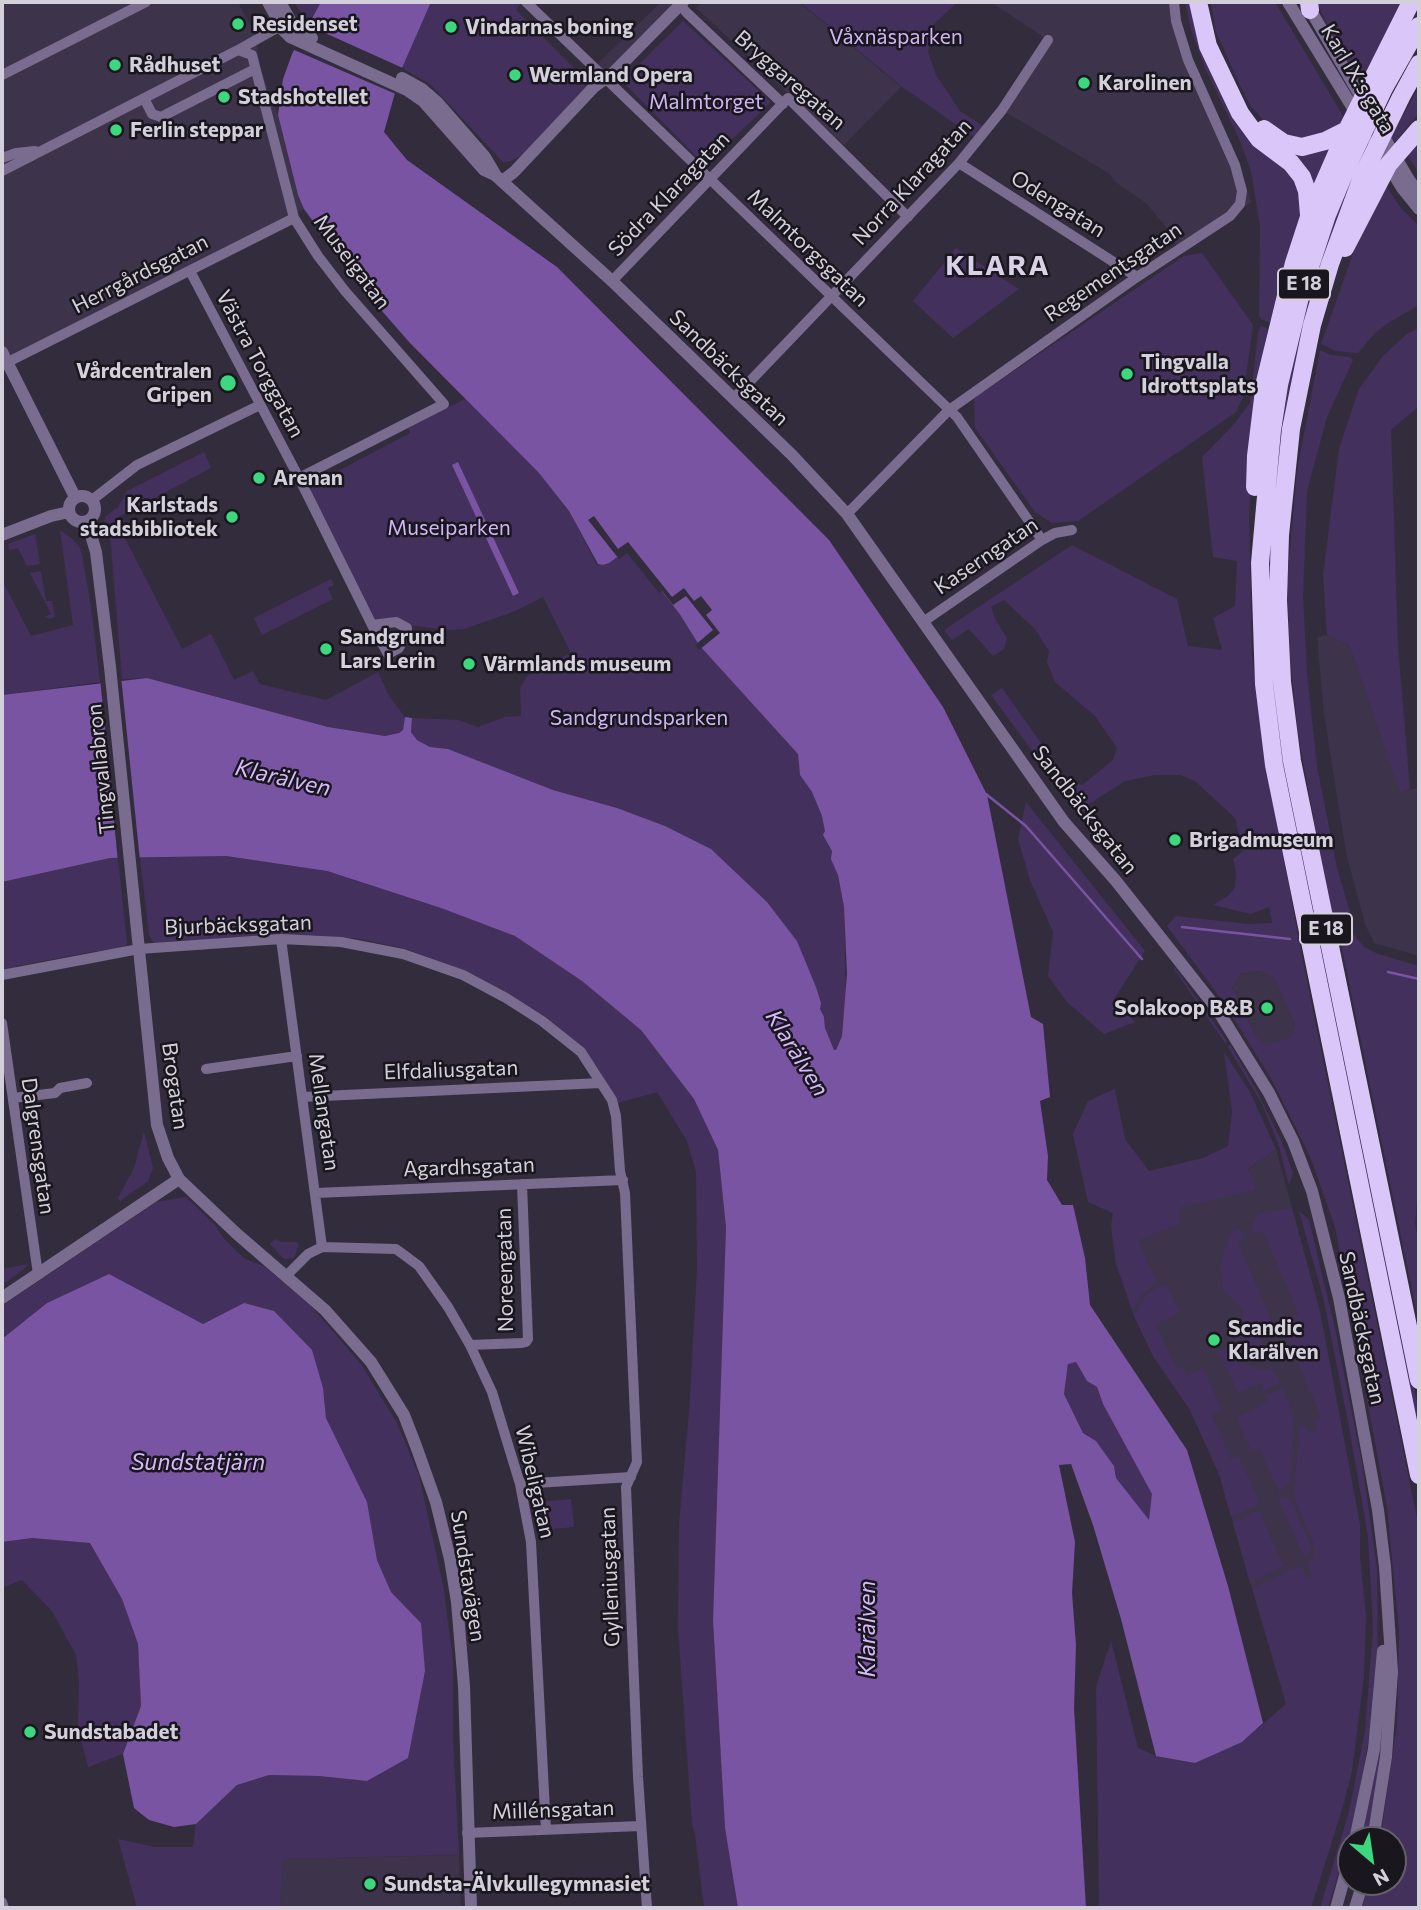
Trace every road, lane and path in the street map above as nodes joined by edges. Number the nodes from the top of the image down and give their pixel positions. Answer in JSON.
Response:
{"nodes":[{"id":1,"x":146,"y":2,"type":"edge"},
{"id":2,"x":268,"y":2,"type":"edge"},
{"id":3,"x":280,"y":2,"type":"edge"},
{"id":4,"x":526,"y":2,"type":"edge"},
{"id":5,"x":1174,"y":2,"type":"edge"},
{"id":6,"x":1198,"y":2,"type":"edge"},
{"id":7,"x":1208,"y":2,"type":"edge"},
{"id":8,"x":1288,"y":2,"type":"edge"},
{"id":9,"x":680,"y":3,"type":"edge"},
{"id":10,"x":1410,"y":3,"type":"edge"},
{"id":11,"x":1308,"y":4,"type":"edge"},
{"id":12,"x":285,"y":23,"type":"junction"},
{"id":13,"x":1419,"y":26,"type":"edge"},
{"id":14,"x":1048,"y":40,"type":"dead end"},
{"id":15,"x":238,"y":50,"type":"junction"},
{"id":16,"x":1419,"y":64,"type":"edge"},
{"id":17,"x":256,"y":69,"type":"junction"},
{"id":18,"x":2,"y":75,"type":"edge"},
{"id":19,"x":605,"y":79,"type":"junction"},
{"id":20,"x":1350,"y":92,"type":"junction"},
{"id":21,"x":144,"y":98,"type":"junction"},
{"id":22,"x":783,"y":104,"type":"junction"},
{"id":23,"x":1419,"y":129,"type":"edge"},
{"id":24,"x":1347,"y":130,"type":"junction"},
{"id":25,"x":42,"y":150,"type":"junction"},
{"id":26,"x":2,"y":158,"type":"edge"},
{"id":27,"x":959,"y":163,"type":"junction"},
{"id":28,"x":2,"y":171,"type":"edge"},
{"id":29,"x":499,"y":178,"type":"junction"},
{"id":30,"x":709,"y":179,"type":"junction"},
{"id":31,"x":1405,"y":184,"type":"junction"},
{"id":32,"x":1419,"y":193,"type":"edge"},
{"id":33,"x":1419,"y":209,"type":"edge"},
{"id":34,"x":908,"y":217,"type":"junction"},
{"id":35,"x":295,"y":218,"type":"junction"},
{"id":36,"x":1309,"y":218,"type":"junction"},
{"id":37,"x":190,"y":271,"type":"junction"},
{"id":38,"x":1137,"y":278,"type":"junction"},
{"id":39,"x":612,"y":281,"type":"junction"},
{"id":40,"x":831,"y":298,"type":"junction"},
{"id":41,"x":1319,"y":302,"type":"junction"},
{"id":42,"x":4,"y":360,"type":"edge"},
{"id":43,"x":733,"y":399,"type":"junction"},
{"id":44,"x":260,"y":405,"type":"junction"},
{"id":45,"x":949,"y":410,"type":"junction"},
{"id":46,"x":299,"y":478,"type":"junction"},
{"id":47,"x":75,"y":497,"type":"junction"},
{"id":48,"x":92,"y":500,"type":"junction"},
{"id":49,"x":69,"y":512,"type":"junction"},
{"id":50,"x":847,"y":514,"type":"junction"},
{"id":51,"x":87,"y":522,"type":"junction"},
{"id":52,"x":1072,"y":530,"type":"dead end"},
{"id":53,"x":2,"y":535,"type":"edge"},
{"id":54,"x":1042,"y":540,"type":"junction"},
{"id":55,"x":1260,"y":563,"type":"junction"},
{"id":56,"x":923,"y":622,"type":"junction"},
{"id":57,"x":372,"y":625,"type":"dead end"},
{"id":58,"x":131,"y":867,"type":"joint"},
{"id":59,"x":281,"y":939,"type":"junction"},
{"id":60,"x":139,"y":949,"type":"junction"},
{"id":61,"x":2,"y":975,"type":"edge"},
{"id":62,"x":2,"y":1023,"type":"edge"},
{"id":63,"x":297,"y":1056,"type":"junction"},
{"id":64,"x":206,"y":1069,"type":"dead end"},
{"id":65,"x":87,"y":1083,"type":"dead end"},
{"id":66,"x":601,"y":1083,"type":"junction"},
{"id":67,"x":302,"y":1097,"type":"junction"},
{"id":68,"x":13,"y":1098,"type":"junction"},
{"id":69,"x":179,"y":1179,"type":"junction"},
{"id":70,"x":623,"y":1180,"type":"junction"},
{"id":71,"x":522,"y":1184,"type":"junction"},
{"id":72,"x":316,"y":1193,"type":"junction"},
{"id":73,"x":322,"y":1247,"type":"junction"},
{"id":74,"x":38,"y":1274,"type":"junction"},
{"id":75,"x":288,"y":1275,"type":"junction"},
{"id":76,"x":2,"y":1298,"type":"edge"},
{"id":77,"x":470,"y":1345,"type":"junction"},
{"id":78,"x":1419,"y":1380,"type":"edge"},
{"id":79,"x":1419,"y":1475,"type":"edge"},
{"id":80,"x":631,"y":1477,"type":"junction"},
{"id":81,"x":520,"y":1484,"type":"junction"},
{"id":82,"x":1385,"y":1567,"type":"junction"},
{"id":83,"x":640,"y":1826,"type":"junction"},
{"id":84,"x":1357,"y":1826,"type":"edge"},
{"id":85,"x":1375,"y":1826,"type":"edge"},
{"id":86,"x":546,"y":1830,"type":"junction"},
{"id":87,"x":467,"y":1833,"type":"junction"},
{"id":88,"x":2,"y":1902,"type":"edge"},
{"id":89,"x":4,"y":1908,"type":"edge"},
{"id":90,"x":471,"y":1908,"type":"edge"},
{"id":91,"x":648,"y":1908,"type":"edge"}],
"edges":[{"from":1,"to":18,"type":"street"},
{"from":2,"to":12,"type":"street"},
{"from":3,"to":12,"type":"street"},
{"from":4,"to":19,"type":"street","name":"Malmtorgsgatan"},
{"from":5,"to":38,"type":"street","name":"Regementsgatan"},
{"from":6,"to":36,"type":"highway"},
{"from":7,"to":24,"type":"highway"},
{"from":8,"to":20,"type":"street","name":"Karl IX:s gata"},
{"from":9,"to":19,"type":"street"},
{"from":9,"to":22,"type":"street","name":"Bryggaregatan"},
{"from":10,"to":24,"type":"highway"},
{"from":11,"to":20,"type":"street","name":"Karl IX:s gata"},
{"from":12,"to":15,"type":"street"},
{"from":12,"to":29,"type":"street","name":"Sandbäcksgatan"},
{"from":13,"to":55,"type":"highway","number":"E 18"},
{"from":14,"to":27,"type":"street","name":"Norra Klaragatan"},
{"from":15,"to":17,"type":"street","name":"Museigatan"},
{"from":15,"to":21,"type":"street"},
{"from":16,"to":41,"type":"highway","number":"E 18"},
{"from":17,"to":21,"type":"street"},
{"from":17,"to":35,"type":"street","name":"Museigatan"},
{"from":19,"to":29,"type":"street"},
{"from":19,"to":30,"type":"street","name":"Malmtorgsgatan"},
{"from":20,"to":31,"type":"street","name":"Karl IX:s gata"},
{"from":21,"to":25,"type":"street"},
{"from":22,"to":30,"type":"street","name":"Södra Klaragatan"},
{"from":22,"to":34,"type":"street","name":"Bryggaregatan"},
{"from":23,"to":41,"type":"highway"},
{"from":24,"to":36,"type":"highway"},
{"from":25,"to":26,"type":"street"},
{"from":25,"to":28,"type":"street"},
{"from":27,"to":34,"type":"street","name":"Norra Klaragatan"},
{"from":27,"to":38,"type":"street","name":"Odengatan"},
{"from":29,"to":39,"type":"street","name":"Sandbäcksgatan"},
{"from":30,"to":39,"type":"street","name":"Södra Klaragatan"},
{"from":30,"to":40,"type":"street","name":"Malmtorgsgatan"},
{"from":31,"to":32,"type":"street","name":"Karl IX:s gata"},
{"from":31,"to":33,"type":"street","name":"Karl IX:s gata"},
{"from":34,"to":40,"type":"street","name":"Norra Klaragatan"},
{"from":35,"to":37,"type":"street","name":"Herrgårdsgatan"},
{"from":35,"to":46,"type":"street","name":"Museigatan"},
{"from":36,"to":55,"type":"highway"},
{"from":37,"to":42,"type":"street","name":"Herrgårdsgatan"},
{"from":37,"to":44,"type":"street","name":"Västra Torggatan"},
{"from":38,"to":45,"type":"street","name":"Regementsgatan"},
{"from":39,"to":43,"type":"street","name":"Sandbäcksgatan"},
{"from":40,"to":43,"type":"street","name":"Norra Klaragatan"},
{"from":40,"to":45,"type":"street","name":"Malmtorgsgatan"},
{"from":41,"to":78,"type":"highway","number":"E 18"},
{"from":42,"to":47,"type":"street"},
{"from":43,"to":50,"type":"street","name":"Sandbäcksgatan"},
{"from":44,"to":46,"type":"street","name":"Västra Torggatan"},
{"from":44,"to":48,"type":"street"},
{"from":45,"to":50,"type":"street","name":"Regementsgatan"},
{"from":45,"to":54,"type":"street","name":"Malmtorgsgatan"},
{"from":46,"to":57,"type":"street","name":"Västra Torggatan"},
{"from":47,"to":48,"type":"street"},
{"from":47,"to":49,"type":"street"},
{"from":48,"to":51,"type":"street"},
{"from":49,"to":51,"type":"street"},
{"from":49,"to":53,"type":"street"},
{"from":50,"to":56,"type":"street","name":"Sandbäcksgatan"},
{"from":51,"to":58,"type":"street","name":"Tingvallabron"},
{"from":52,"to":54,"type":"street","name":"Kaserngatan"},
{"from":54,"to":56,"type":"street","name":"Kaserngatan"},
{"from":55,"to":79,"type":"highway","number":"E 18"},
{"from":56,"to":82,"type":"street","name":"Sandbäcksgatan"},
{"from":58,"to":60,"type":"street","name":"Brogatan"},
{"from":59,"to":60,"type":"street","name":"Bjurbäcksgatan"},
{"from":59,"to":63,"type":"street","name":"Mellangatan"},
{"from":59,"to":66,"type":"street","name":"Bjurbäcksgatan"},
{"from":60,"to":61,"type":"street","name":"Bjurbäcksgatan"},
{"from":60,"to":69,"type":"street","name":"Brogatan"},
{"from":62,"to":68,"type":"street","name":"Dalgrensgatan"},
{"from":63,"to":64,"type":"street"},
{"from":63,"to":67,"type":"street","name":"Mellangatan"},
{"from":65,"to":68,"type":"street"},
{"from":66,"to":67,"type":"street","name":"Elfdaliusgatan"},
{"from":66,"to":70,"type":"street","name":"Gylleniusgatan"},
{"from":67,"to":72,"type":"street","name":"Mellangatan"},
{"from":68,"to":74,"type":"street","name":"Dalgrensgatan"},
{"from":69,"to":74,"type":"street"},
{"from":69,"to":75,"type":"street","name":"Sundstavägen"},
{"from":70,"to":71,"type":"street","name":"Agardhsgatan"},
{"from":70,"to":80,"type":"street","name":"Gylleniusgatan"},
{"from":71,"to":72,"type":"street","name":"Agardhsgatan"},
{"from":71,"to":77,"type":"street","name":"Noreengatan"},
{"from":72,"to":73,"type":"street","name":"Mellangatan"},
{"from":73,"to":75,"type":"street"},
{"from":73,"to":77,"type":"street","name":"Wibeligatan"},
{"from":74,"to":76,"type":"street"},
{"from":75,"to":87,"type":"street","name":"Sundstavägen"},
{"from":77,"to":81,"type":"street","name":"Wibeligatan"},
{"from":80,"to":81,"type":"street"},
{"from":80,"to":83,"type":"street","name":"Gylleniusgatan"},
{"from":81,"to":86,"type":"street","name":"Wibeligatan"},
{"from":82,"to":84,"type":"street","name":"Sandbäcksgatan"},
{"from":82,"to":85,"type":"street","name":"Sandbäcksgatan"},
{"from":83,"to":86,"type":"street","name":"Millénsgatan"},
{"from":83,"to":91,"type":"street","name":"Gylleniusgatan"},
{"from":86,"to":87,"type":"street","name":"Millénsgatan"},
{"from":87,"to":90,"type":"street","name":"Sundstavägen"},
{"from":88,"to":89,"type":"street"}]}
